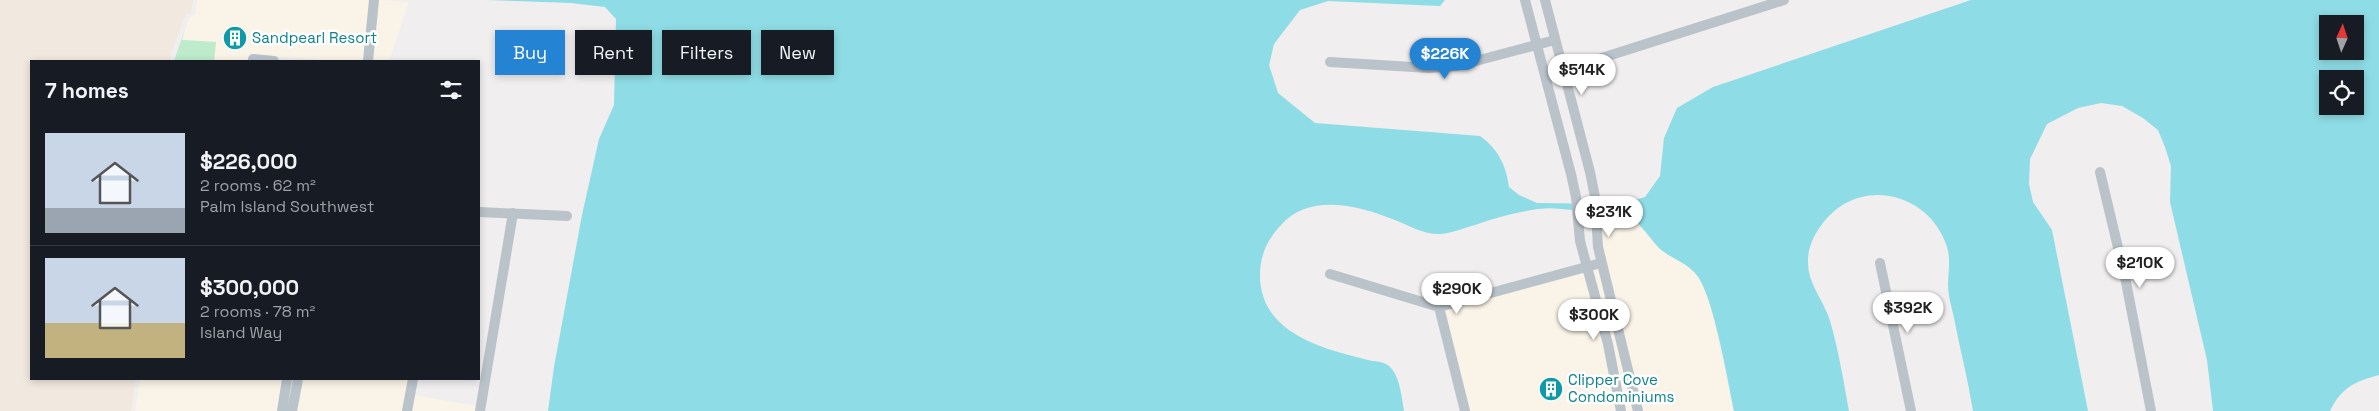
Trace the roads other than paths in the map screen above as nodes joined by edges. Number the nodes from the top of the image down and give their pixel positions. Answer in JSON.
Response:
{"nodes":[{"id":1,"x":374,"y":0,"type":"edge"},
{"id":2,"x":1526,"y":0,"type":"edge"},
{"id":3,"x":1545,"y":0,"type":"edge"},
{"id":4,"x":1784,"y":0,"type":"edge"},
{"id":5,"x":1555,"y":40,"type":"junction"},
{"id":6,"x":1537,"y":44,"type":"junction"},
{"id":7,"x":253,"y":59,"type":"dead end"},
{"id":8,"x":264,"y":60,"type":"edge"},
{"id":9,"x":368,"y":60,"type":"edge"},
{"id":10,"x":1330,"y":62,"type":"dead end"},
{"id":11,"x":1563,"y":71,"type":"junction"},
{"id":12,"x":1545,"y":76,"type":"junction"},
{"id":13,"x":2100,"y":172,"type":"dead end"},
{"id":14,"x":480,"y":212,"type":"edge"},
{"id":15,"x":513,"y":213,"type":"junction"},
{"id":16,"x":567,"y":216,"type":"dead end"},
{"id":17,"x":1601,"y":263,"type":"junction"},
{"id":18,"x":1880,"y":263,"type":"dead end"},
{"id":19,"x":1586,"y":267,"type":"junction"},
{"id":20,"x":1330,"y":274,"type":"dead end"},
{"id":21,"x":1439,"y":307,"type":"junction"},
{"id":22,"x":287,"y":380,"type":"edge"},
{"id":23,"x":297,"y":380,"type":"edge"},
{"id":24,"x":413,"y":380,"type":"edge"},
{"id":25,"x":282,"y":411,"type":"edge"},
{"id":26,"x":292,"y":411,"type":"edge"},
{"id":27,"x":407,"y":411,"type":"edge"},
{"id":28,"x":480,"y":411,"type":"edge"},
{"id":29,"x":1465,"y":411,"type":"edge"},
{"id":30,"x":1622,"y":411,"type":"edge"},
{"id":31,"x":1638,"y":411,"type":"edge"},
{"id":32,"x":1911,"y":411,"type":"edge"},
{"id":33,"x":2150,"y":411,"type":"edge"}],
"edges":[{"from":1,"to":9,"type":"street"},
{"from":2,"to":6,"type":"street"},
{"from":3,"to":5,"type":"street"},
{"from":4,"to":11,"type":"street"},
{"from":5,"to":6,"type":"street"},
{"from":5,"to":11,"type":"street"},
{"from":6,"to":10,"type":"street"},
{"from":6,"to":12,"type":"street"},
{"from":7,"to":8,"type":"street"},
{"from":11,"to":12,"type":"street"},
{"from":11,"to":17,"type":"street"},
{"from":12,"to":19,"type":"street"},
{"from":13,"to":33,"type":"street"},
{"from":14,"to":15,"type":"street"},
{"from":15,"to":16,"type":"street"},
{"from":15,"to":28,"type":"street"},
{"from":17,"to":19,"type":"street"},
{"from":17,"to":31,"type":"street"},
{"from":18,"to":32,"type":"street"},
{"from":19,"to":21,"type":"street"},
{"from":19,"to":30,"type":"street"},
{"from":20,"to":21,"type":"street"},
{"from":21,"to":29,"type":"street"},
{"from":22,"to":25,"type":"street"},
{"from":23,"to":26,"type":"street"},
{"from":24,"to":27,"type":"street"}]}
